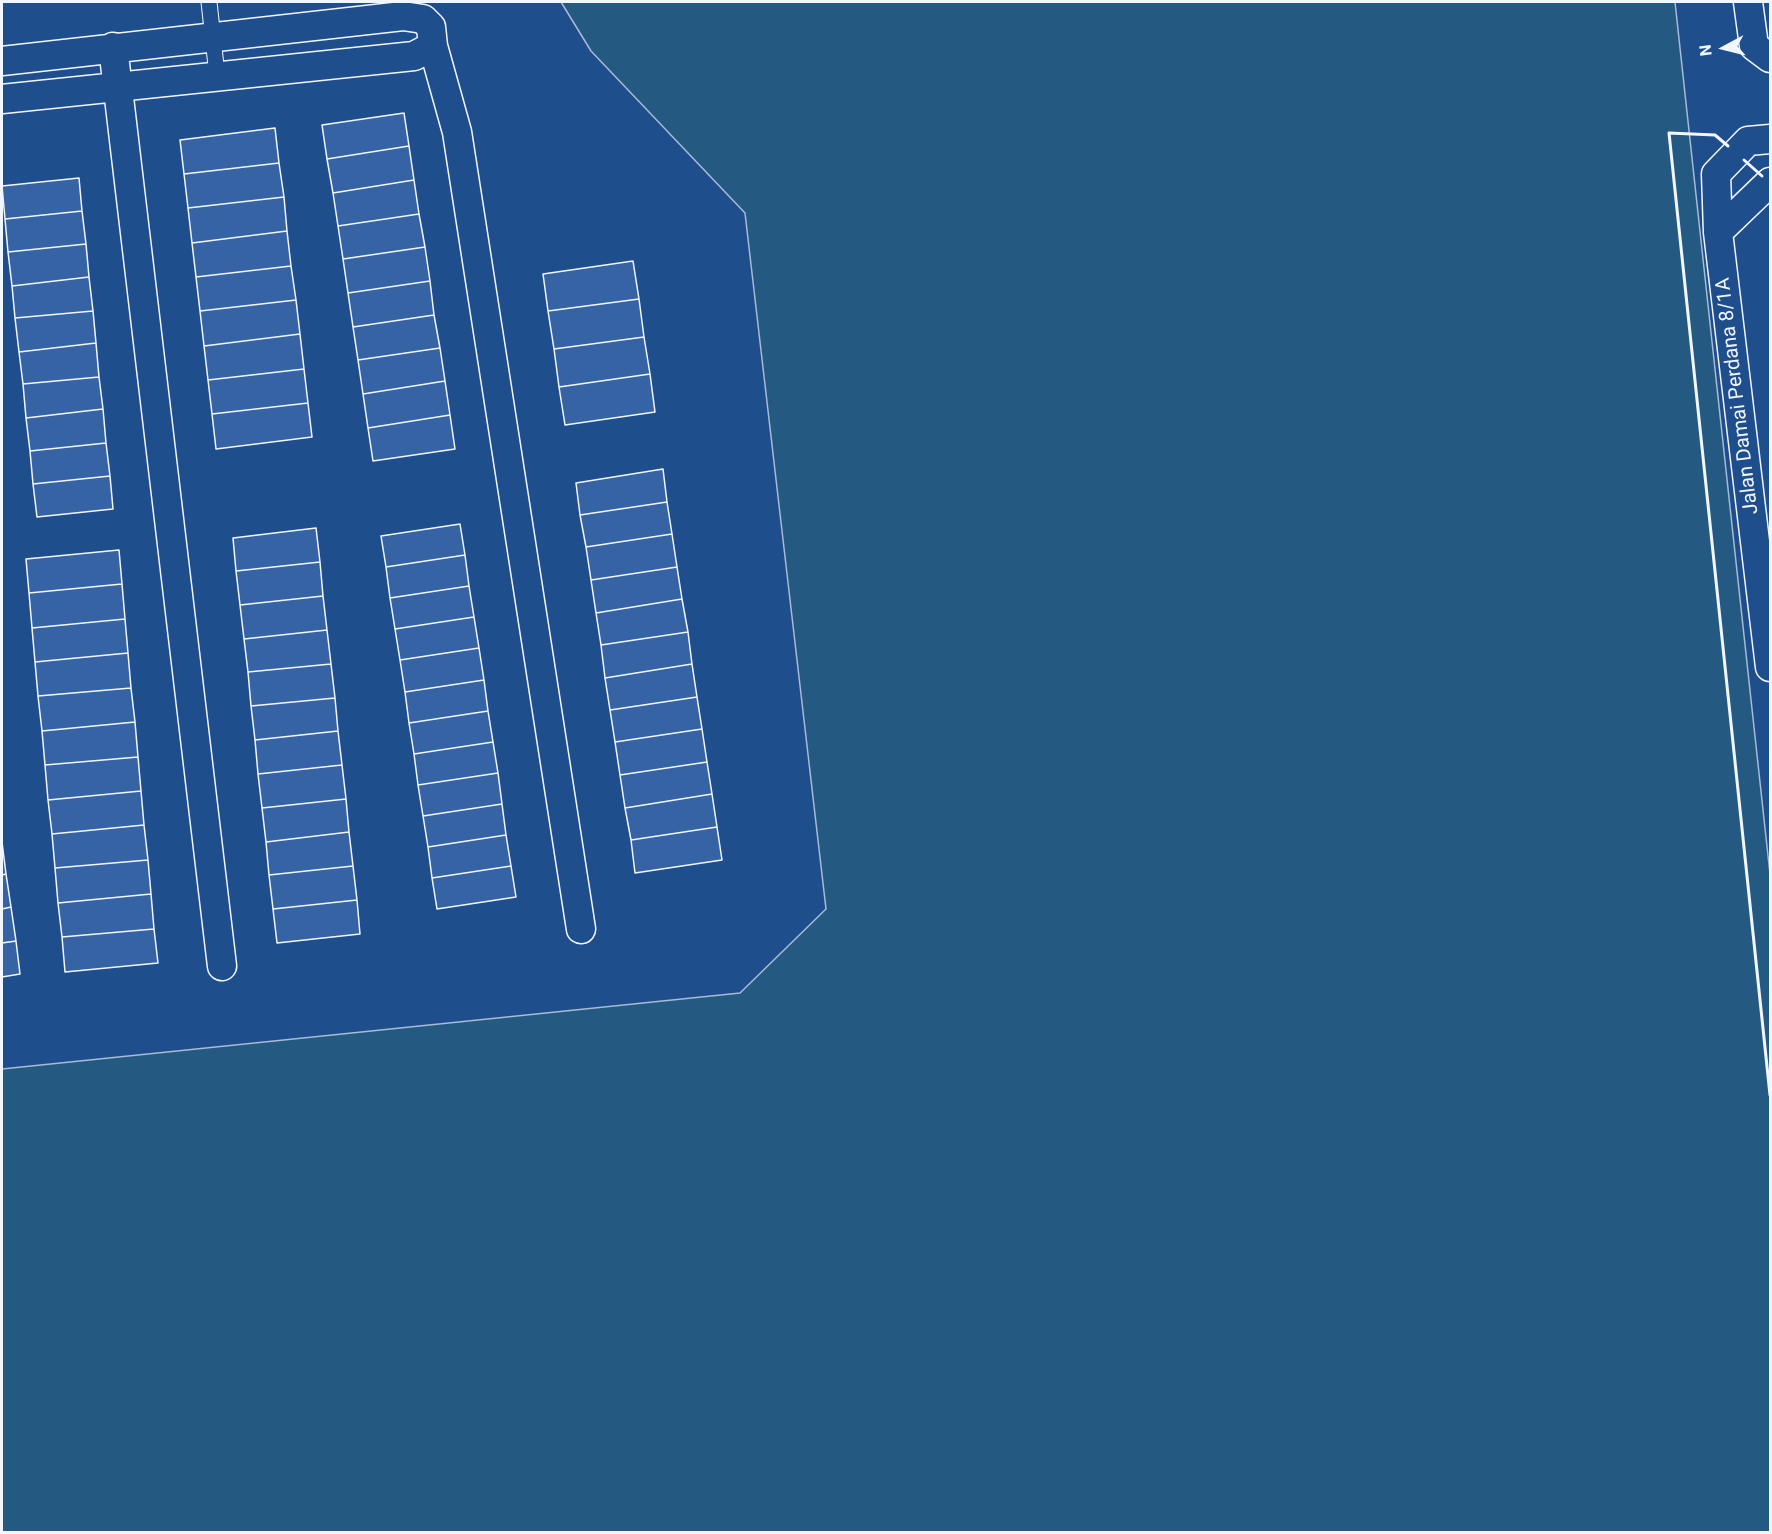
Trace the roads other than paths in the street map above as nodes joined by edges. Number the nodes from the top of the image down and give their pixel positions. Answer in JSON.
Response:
{"nodes":[{"id":1,"x":209,"y":2,"type":"edge"},
{"id":2,"x":1748,"y":2,"type":"edge"},
{"id":3,"x":213,"y":36,"type":"junction"},
{"id":4,"x":433,"y":46,"type":"junction"},
{"id":5,"x":113,"y":47,"type":"junction"},
{"id":6,"x":1762,"y":52,"type":"edge"},
{"id":7,"x":2,"y":61,"type":"edge"},
{"id":8,"x":217,"y":75,"type":"junction"},
{"id":9,"x":118,"y":86,"type":"junction"},
{"id":10,"x":2,"y":99,"type":"edge"},
{"id":11,"x":1770,"y":139,"type":"edge"},
{"id":12,"x":1770,"y":182,"type":"edge"},
{"id":13,"x":1718,"y":232,"type":"junction"},
{"id":14,"x":1770,"y":667,"type":"edge"},
{"id":15,"x":581,"y":929,"type":"dead end"},
{"id":16,"x":222,"y":966,"type":"dead end"}],
"edges":[{"from":1,"to":3,"type":"lane"},
{"from":2,"to":6,"type":"street"},
{"from":3,"to":4,"type":"street"},
{"from":3,"to":5,"type":"street"},
{"from":3,"to":8,"type":"lane"},
{"from":4,"to":8,"type":"street"},
{"from":4,"to":15,"type":"street"},
{"from":5,"to":7,"type":"street"},
{"from":5,"to":9,"type":"street"},
{"from":8,"to":9,"type":"street"},
{"from":9,"to":10,"type":"street"},
{"from":9,"to":16,"type":"street"},
{"from":11,"to":13,"type":"street","name":"Jalan Damai Perdana 8/1A"},
{"from":12,"to":13,"type":"street"},
{"from":13,"to":14,"type":"street","name":"Jalan Damai Perdana 8/1A"}]}
